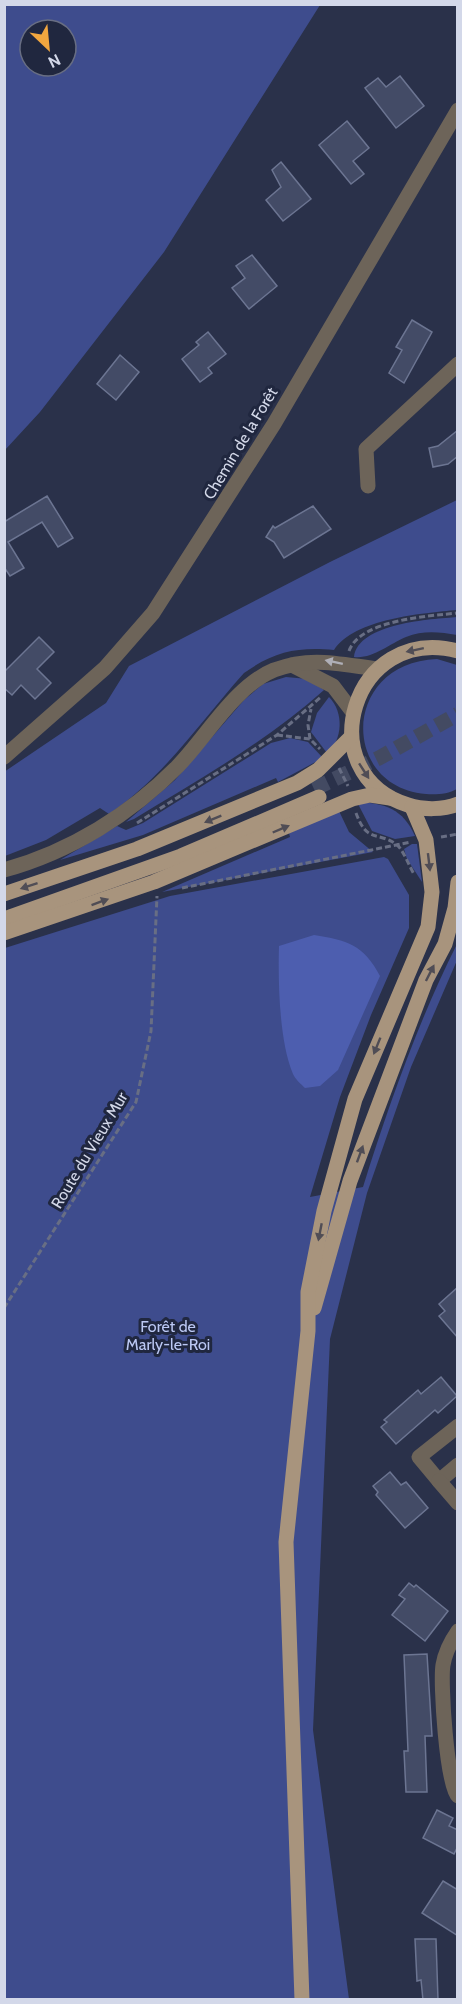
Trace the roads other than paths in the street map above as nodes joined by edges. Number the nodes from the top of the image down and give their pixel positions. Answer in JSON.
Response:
{"nodes":[{"id":1,"x":458,"y":110,"type":"edge"},
{"id":2,"x":458,"y":364,"type":"edge"},
{"id":3,"x":368,"y":486,"type":"dead end"},
{"id":4,"x":458,"y":651,"type":"edge"},
{"id":5,"x":292,"y":665,"type":"junction"},
{"id":6,"x":377,"y":669,"type":"junction"},
{"id":7,"x":352,"y":711,"type":"junction"},
{"id":8,"x":351,"y":737,"type":"junction"},
{"id":9,"x":4,"y":757,"type":"edge"},
{"id":10,"x":390,"y":798,"type":"junction"},
{"id":11,"x":458,"y":804,"type":"edge"},
{"id":12,"x":412,"y":807,"type":"junction"},
{"id":13,"x":4,"y":870,"type":"edge"},
{"id":14,"x":458,"y":882,"type":"edge"},
{"id":15,"x":4,"y":894,"type":"edge"},
{"id":16,"x":4,"y":911,"type":"edge"},
{"id":17,"x":30,"y":911,"type":"junction"},
{"id":18,"x":61,"y":916,"type":"junction"},
{"id":19,"x":4,"y":919,"type":"edge"},
{"id":20,"x":4,"y":933,"type":"edge"},
{"id":21,"x":308,"y":1331,"type":"junction"},
{"id":22,"x":458,"y":1425,"type":"edge"},
{"id":23,"x":458,"y":1465,"type":"edge"},
{"id":24,"x":439,"y":1481,"type":"junction"},
{"id":25,"x":458,"y":1503,"type":"edge"},
{"id":26,"x":458,"y":1631,"type":"edge"},
{"id":27,"x":458,"y":1796,"type":"edge"},
{"id":28,"x":302,"y":2000,"type":"edge"}],
"edges":[{"from":1,"to":9,"type":"street","name":"Chemin de la Forêt"},
{"from":2,"to":3,"type":"street"},
{"from":4,"to":6,"type":"main road","one_way":true},
{"from":6,"to":5,"type":"street","one_way":true},
{"from":5,"to":7,"type":"street"},
{"from":5,"to":13,"type":"street"},
{"from":6,"to":7,"type":"main road"},
{"from":7,"to":8,"type":"main road"},
{"from":8,"to":10,"type":"main road","one_way":true},
{"from":8,"to":15,"type":"main road","one_way":true},
{"from":10,"to":12,"type":"main road"},
{"from":18,"to":10,"type":"main road","one_way":true},
{"from":11,"to":12,"type":"main road"},
{"from":12,"to":21,"type":"main road","one_way":true},
{"from":21,"to":14,"type":"main road","one_way":true},
{"from":16,"to":17,"type":"main road"},
{"from":17,"to":18,"type":"street"},
{"from":17,"to":19,"type":"main road"},
{"from":18,"to":20,"type":"main road"},
{"from":21,"to":28,"type":"main road"},
{"from":22,"to":24,"type":"street"},
{"from":23,"to":24,"type":"street"},
{"from":24,"to":25,"type":"street"},
{"from":26,"to":27,"type":"street"}]}
